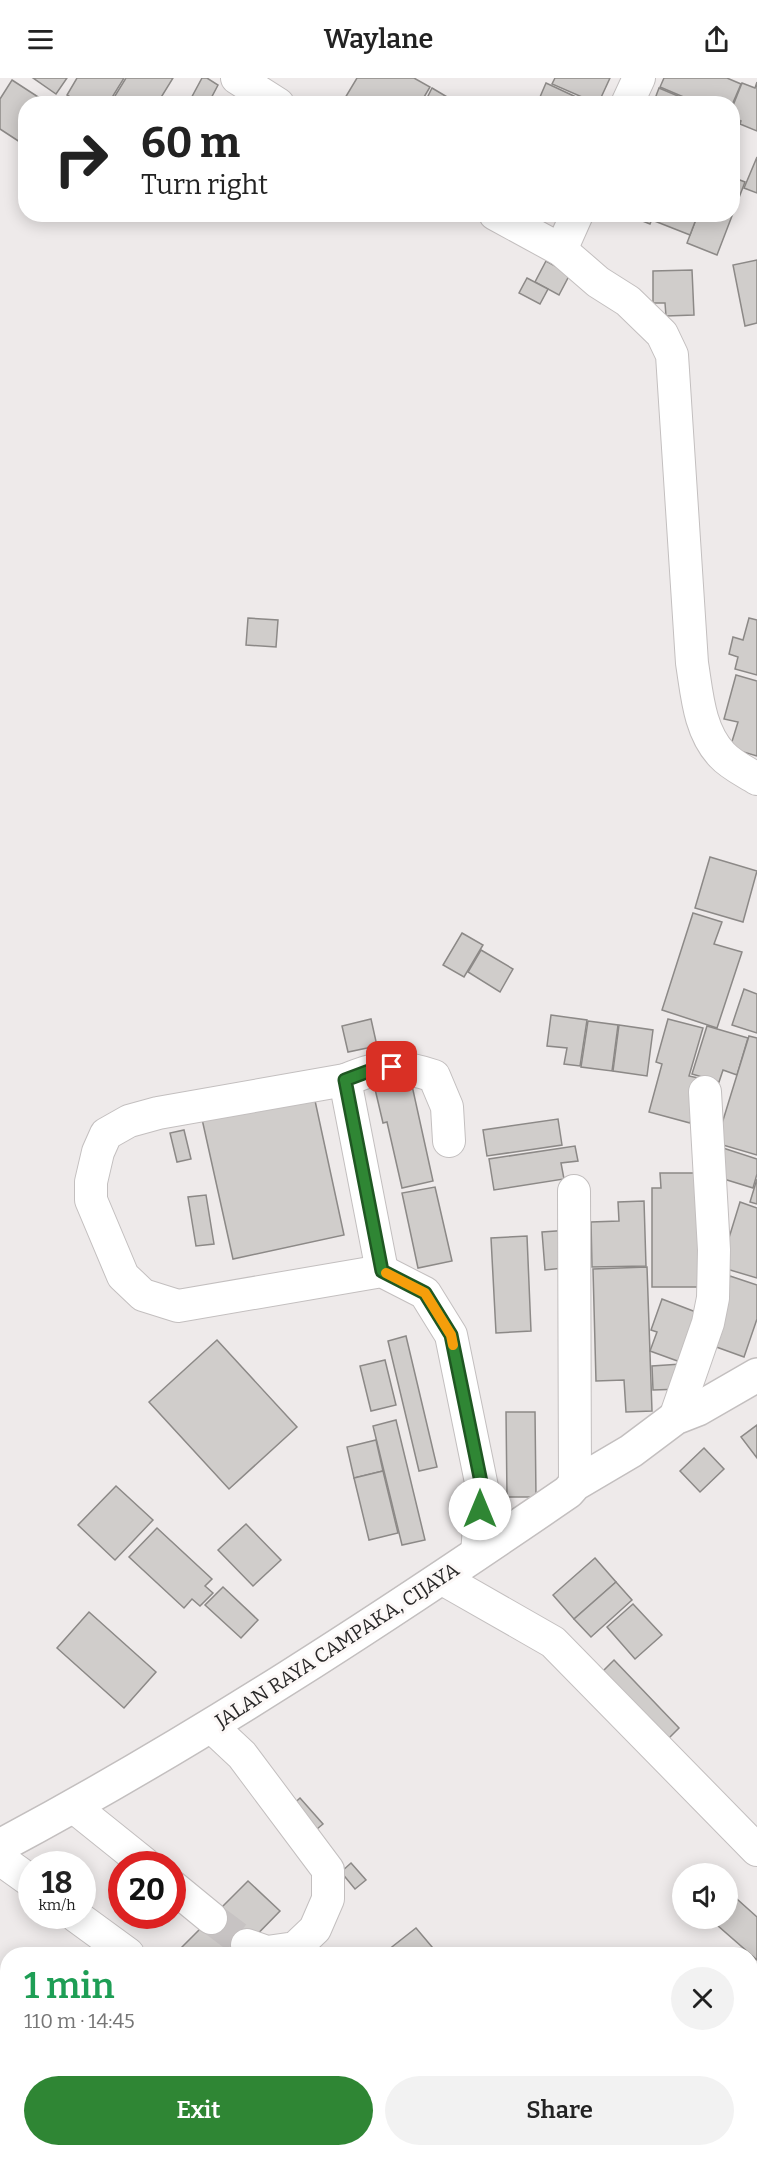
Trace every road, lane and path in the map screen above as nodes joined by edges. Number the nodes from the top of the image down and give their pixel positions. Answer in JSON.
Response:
{"nodes":[{"id":1,"x":237,"y":78,"type":"edge"},
{"id":2,"x":639,"y":78,"type":"edge"},
{"id":3,"x":265,"y":96,"type":"edge"},
{"id":4,"x":631,"y":96,"type":"edge"},
{"id":5,"x":510,"y":222,"type":"edge"},
{"id":6,"x":573,"y":222,"type":"edge"},
{"id":7,"x":561,"y":250,"type":"junction"},
{"id":8,"x":757,"y":779,"type":"edge"},
{"id":9,"x":345,"y":1080,"type":"junction"},
{"id":10,"x":705,"y":1092,"type":"dead end"},
{"id":11,"x":449,"y":1141,"type":"dead end"},
{"id":12,"x":574,"y":1191,"type":"dead end"},
{"id":13,"x":382,"y":1271,"type":"junction"},
{"id":14,"x":757,"y":1375,"type":"edge"},
{"id":15,"x":675,"y":1418,"type":"junction"},
{"id":16,"x":576,"y":1484,"type":"junction"},
{"id":17,"x":477,"y":1554,"type":"junction"},
{"id":18,"x":441,"y":1578,"type":"junction"},
{"id":19,"x":212,"y":1726,"type":"junction"},
{"id":20,"x":74,"y":1807,"type":"junction"},
{"id":21,"x":0,"y":1846,"type":"edge"},
{"id":22,"x":757,"y":1850,"type":"edge"},
{"id":23,"x":130,"y":1851,"type":"edge"},
{"id":24,"x":0,"y":1859,"type":"edge"},
{"id":25,"x":18,"y":1872,"type":"edge"},
{"id":26,"x":186,"y":1897,"type":"edge"},
{"id":27,"x":211,"y":1918,"type":"tunnel mouth"},
{"id":28,"x":94,"y":1929,"type":"edge"},
{"id":29,"x":247,"y":1945,"type":"tunnel mouth"},
{"id":30,"x":118,"y":1947,"type":"edge"},
{"id":31,"x":253,"y":1947,"type":"edge"},
{"id":32,"x":296,"y":1947,"type":"edge"}],
"edges":[{"from":1,"to":3,"type":"street"},
{"from":2,"to":4,"type":"street"},
{"from":5,"to":7,"type":"street"},
{"from":6,"to":7,"type":"street"},
{"from":7,"to":8,"type":"street"},
{"from":9,"to":11,"type":"street"},
{"from":9,"to":13,"type":"street"},
{"from":9,"to":13,"type":"street"},
{"from":10,"to":15,"type":"street"},
{"from":12,"to":16,"type":"street"},
{"from":13,"to":17,"type":"street"},
{"from":14,"to":15,"type":"main road","name":"JALAN RAYA CAMPAKA, CIJAYA"},
{"from":15,"to":16,"type":"main road","name":"JALAN RAYA CAMPAKA, CIJAYA"},
{"from":16,"to":17,"type":"main road","name":"JALAN RAYA CAMPAKA, CIJAYA"},
{"from":17,"to":18,"type":"main road","name":"JALAN RAYA CAMPAKA, CIJAYA"},
{"from":18,"to":19,"type":"main road","name":"JALAN RAYA CAMPAKA, CIJAYA"},
{"from":18,"to":22,"type":"street"},
{"from":19,"to":20,"type":"main road","name":"JALAN RAYA CAMPAKA, CIJAYA"},
{"from":19,"to":32,"type":"street"},
{"from":20,"to":21,"type":"main road","name":"JALAN RAYA CAMPAKA, CIJAYA"},
{"from":20,"to":23,"type":"street"},
{"from":24,"to":25,"type":"street"},
{"from":26,"to":27,"type":"street"},
{"from":28,"to":30,"type":"street"},
{"from":29,"to":31,"type":"street"}]}
